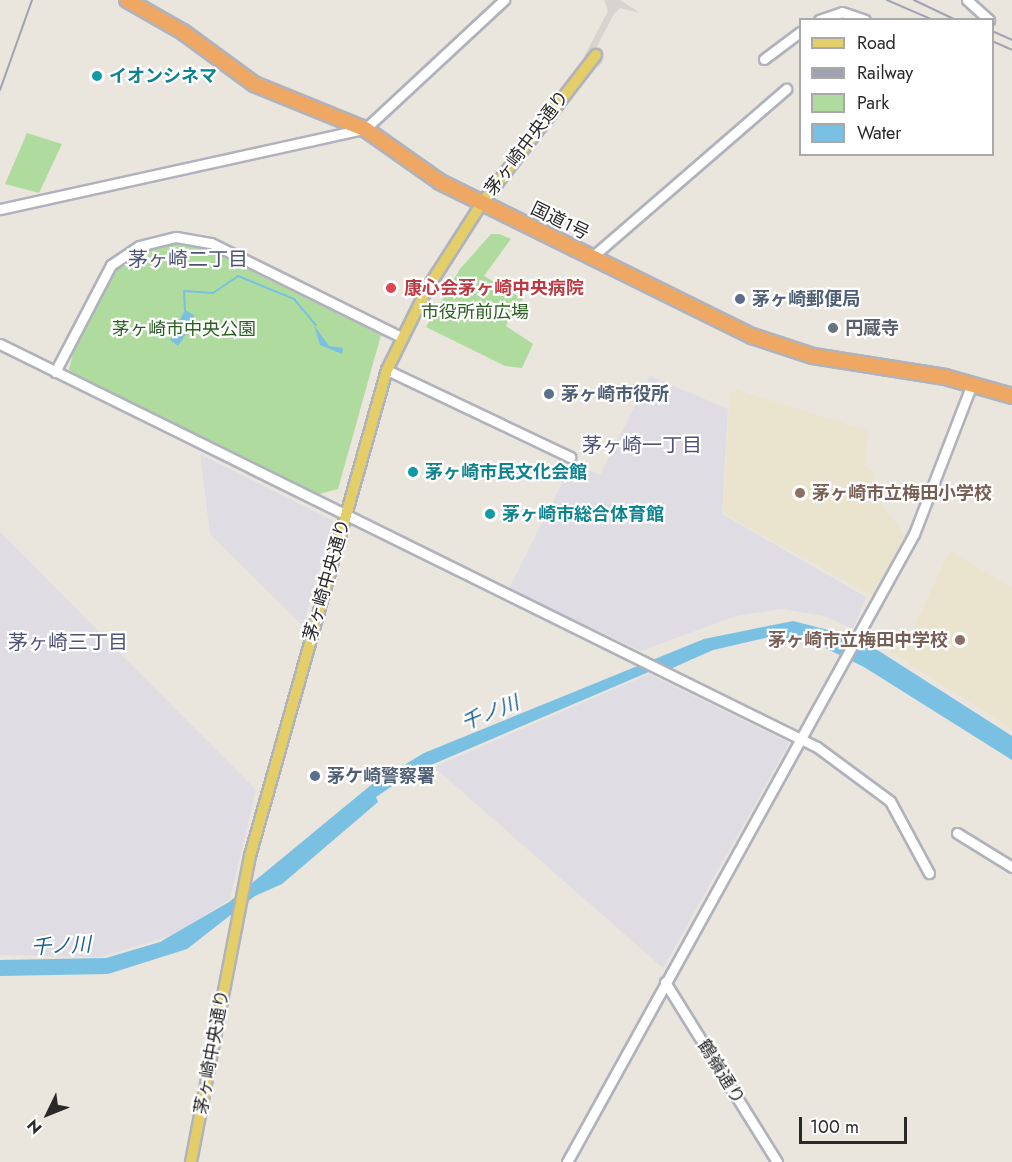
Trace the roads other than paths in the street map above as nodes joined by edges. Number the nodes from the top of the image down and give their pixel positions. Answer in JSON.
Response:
{"nodes":[{"id":1,"x":127,"y":0,"type":"edge"},
{"id":2,"x":504,"y":0,"type":"edge"},
{"id":3,"x":968,"y":0,"type":"edge"},
{"id":4,"x":825,"y":18,"type":"edge"},
{"id":5,"x":859,"y":18,"type":"edge"},
{"id":6,"x":987,"y":18,"type":"edge"},
{"id":7,"x":799,"y":33,"type":"edge"},
{"id":8,"x":596,"y":55,"type":"dead end"},
{"id":9,"x":764,"y":59,"type":"dead end"},
{"id":10,"x":786,"y":89,"type":"dead end"},
{"id":11,"x":365,"y":129,"type":"junction"},
{"id":12,"x":482,"y":203,"type":"junction"},
{"id":13,"x":0,"y":209,"type":"edge"},
{"id":14,"x":592,"y":256,"type":"junction"},
{"id":15,"x":401,"y":337,"type":"junction"},
{"id":16,"x":0,"y":344,"type":"edge"},
{"id":17,"x":387,"y":370,"type":"junction"},
{"id":18,"x":55,"y":372,"type":"junction"},
{"id":19,"x":972,"y":384,"type":"junction"},
{"id":20,"x":1012,"y":396,"type":"edge"},
{"id":21,"x":570,"y":457,"type":"dead end"},
{"id":22,"x":345,"y":518,"type":"junction"},
{"id":23,"x":800,"y":739,"type":"junction"},
{"id":24,"x":957,"y":833,"type":"dead end"},
{"id":25,"x":1012,"y":867,"type":"edge"},
{"id":26,"x":929,"y":873,"type":"dead end"},
{"id":27,"x":665,"y":982,"type":"junction"},
{"id":28,"x":191,"y":1162,"type":"edge"},
{"id":29,"x":567,"y":1162,"type":"edge"},
{"id":30,"x":777,"y":1162,"type":"edge"}],
"edges":[{"from":1,"to":11,"type":"highway","name":"国道1号"},
{"from":2,"to":11,"type":"street"},
{"from":3,"to":6,"type":"street"},
{"from":4,"to":5,"type":"street"},
{"from":7,"to":9,"type":"street"},
{"from":8,"to":12,"type":"main road","name":"茅ヶ崎中央通り"},
{"from":10,"to":14,"type":"street"},
{"from":11,"to":12,"type":"highway","name":"国道1号"},
{"from":11,"to":13,"type":"street"},
{"from":12,"to":14,"type":"highway","name":"国道1号"},
{"from":12,"to":15,"type":"main road","name":"茅ヶ崎中央通り"},
{"from":14,"to":19,"type":"highway","name":"国道1号"},
{"from":15,"to":17,"type":"main road","name":"茅ヶ崎中央通り"},
{"from":15,"to":18,"type":"street"},
{"from":16,"to":18,"type":"street"},
{"from":17,"to":21,"type":"street"},
{"from":17,"to":22,"type":"main road","name":"茅ヶ崎中央通り"},
{"from":18,"to":22,"type":"street"},
{"from":19,"to":20,"type":"highway","name":"国道1号"},
{"from":19,"to":23,"type":"street"},
{"from":22,"to":23,"type":"street"},
{"from":22,"to":28,"type":"main road","name":"茅ヶ崎中央通り"},
{"from":23,"to":26,"type":"street"},
{"from":23,"to":27,"type":"street"},
{"from":24,"to":25,"type":"street"},
{"from":27,"to":29,"type":"street"},
{"from":27,"to":30,"type":"street","name":"鶴嶺通り"}]}
